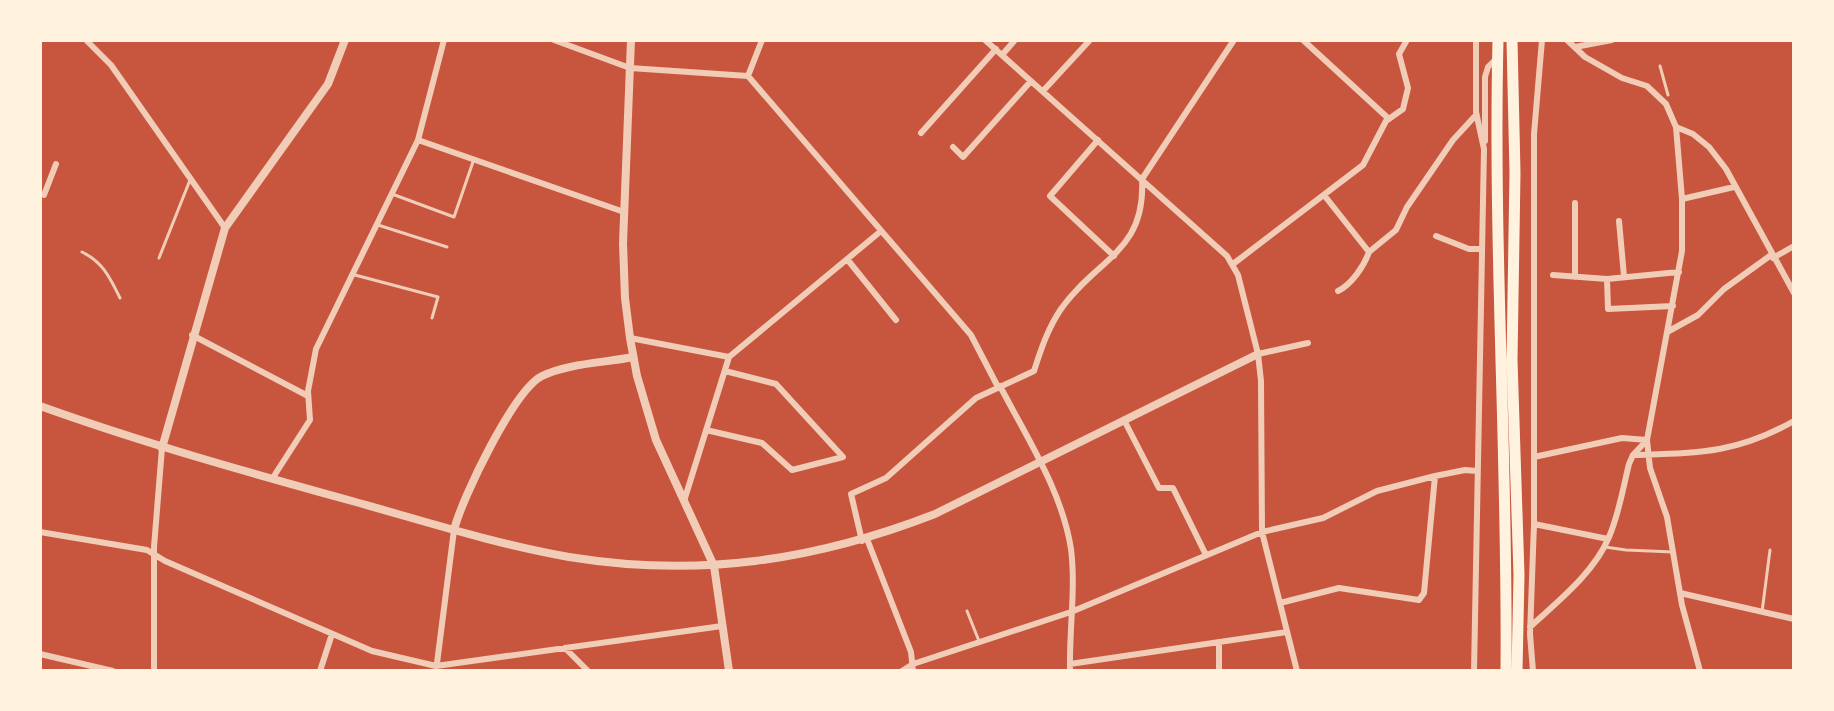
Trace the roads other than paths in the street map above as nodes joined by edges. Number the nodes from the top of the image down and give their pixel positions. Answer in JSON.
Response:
{"nodes":[{"id":1,"x":86,"y":40,"type":"edge"},
{"id":2,"x":345,"y":40,"type":"edge"},
{"id":3,"x":444,"y":40,"type":"edge"},
{"id":4,"x":554,"y":40,"type":"edge"},
{"id":5,"x":631,"y":40,"type":"edge"},
{"id":6,"x":762,"y":40,"type":"edge"},
{"id":7,"x":985,"y":40,"type":"edge"},
{"id":8,"x":1015,"y":40,"type":"edge"},
{"id":9,"x":1090,"y":40,"type":"edge"},
{"id":10,"x":1234,"y":40,"type":"edge"},
{"id":11,"x":1303,"y":40,"type":"edge"},
{"id":12,"x":1407,"y":40,"type":"edge"},
{"id":13,"x":1476,"y":40,"type":"edge"},
{"id":14,"x":1498,"y":40,"type":"edge"},
{"id":15,"x":1512,"y":40,"type":"edge"},
{"id":16,"x":1542,"y":40,"type":"edge"},
{"id":17,"x":1567,"y":40,"type":"edge"},
{"id":18,"x":1612,"y":40,"type":"edge"},
{"id":19,"x":1575,"y":47,"type":"junction"},
{"id":20,"x":999,"y":52,"type":"junction"},
{"id":21,"x":1498,"y":57,"type":"junction"},
{"id":22,"x":1660,"y":66,"type":"dead end"},
{"id":23,"x":630,"y":68,"type":"junction"},
{"id":24,"x":748,"y":76,"type":"junction"},
{"id":25,"x":1031,"y":81,"type":"junction"},
{"id":26,"x":1043,"y":91,"type":"junction"},
{"id":27,"x":1668,"y":95,"type":"dead end"},
{"id":28,"x":1477,"y":115,"type":"junction"},
{"id":29,"x":1389,"y":119,"type":"junction"},
{"id":30,"x":1676,"y":127,"type":"junction"},
{"id":31,"x":921,"y":133,"type":"dead end"},
{"id":32,"x":418,"y":140,"type":"junction"},
{"id":33,"x":1098,"y":140,"type":"junction"},
{"id":34,"x":953,"y":147,"type":"dead end"},
{"id":35,"x":1484,"y":149,"type":"junction"},
{"id":36,"x":474,"y":159,"type":"junction"},
{"id":37,"x":56,"y":164,"type":"dead end"},
{"id":38,"x":191,"y":178,"type":"junction"},
{"id":39,"x":1142,"y":179,"type":"junction"},
{"id":40,"x":44,"y":184,"type":"edge"},
{"id":41,"x":1734,"y":187,"type":"junction"},
{"id":42,"x":392,"y":194,"type":"junction"},
{"id":43,"x":44,"y":195,"type":"joint"},
{"id":44,"x":1324,"y":195,"type":"junction"},
{"id":45,"x":1682,"y":199,"type":"junction"},
{"id":46,"x":1575,"y":203,"type":"dead end"},
{"id":47,"x":40,"y":205,"type":"edge"},
{"id":48,"x":624,"y":212,"type":"junction"},
{"id":49,"x":1619,"y":221,"type":"dead end"},
{"id":50,"x":378,"y":225,"type":"junction"},
{"id":51,"x":225,"y":228,"type":"junction"},
{"id":52,"x":881,"y":231,"type":"junction"},
{"id":53,"x":1436,"y":236,"type":"dead end"},
{"id":54,"x":1794,"y":246,"type":"edge"},
{"id":55,"x":447,"y":247,"type":"dead end"},
{"id":56,"x":1482,"y":249,"type":"junction"},
{"id":57,"x":82,"y":252,"type":"dead end"},
{"id":58,"x":1369,"y":252,"type":"junction"},
{"id":59,"x":1114,"y":256,"type":"junction"},
{"id":60,"x":1772,"y":256,"type":"junction"},
{"id":61,"x":159,"y":258,"type":"dead end"},
{"id":62,"x":847,"y":259,"type":"junction"},
{"id":63,"x":1233,"y":264,"type":"junction"},
{"id":64,"x":1679,"y":272,"type":"junction"},
{"id":65,"x":353,"y":275,"type":"junction"},
{"id":66,"x":1553,"y":275,"type":"dead end"},
{"id":67,"x":1624,"y":276,"type":"junction"},
{"id":68,"x":1575,"y":277,"type":"junction"},
{"id":69,"x":1607,"y":279,"type":"junction"},
{"id":70,"x":1338,"y":291,"type":"dead end"},
{"id":71,"x":1794,"y":293,"type":"edge"},
{"id":72,"x":120,"y":298,"type":"dead end"},
{"id":73,"x":1673,"y":306,"type":"junction"},
{"id":74,"x":432,"y":318,"type":"dead end"},
{"id":75,"x":896,"y":320,"type":"dead end"},
{"id":76,"x":1669,"y":331,"type":"junction"},
{"id":77,"x":192,"y":335,"type":"junction"},
{"id":78,"x":630,"y":338,"type":"junction"},
{"id":79,"x":1308,"y":343,"type":"dead end"},
{"id":80,"x":1258,"y":354,"type":"junction"},
{"id":81,"x":633,"y":357,"type":"junction"},
{"id":82,"x":729,"y":357,"type":"junction"},
{"id":83,"x":725,"y":371,"type":"junction"},
{"id":84,"x":999,"y":387,"type":"junction"},
{"id":85,"x":308,"y":396,"type":"junction"},
{"id":86,"x":40,"y":406,"type":"edge"},
{"id":87,"x":1124,"y":420,"type":"junction"},
{"id":88,"x":1794,"y":421,"type":"edge"},
{"id":89,"x":706,"y":430,"type":"junction"},
{"id":90,"x":1647,"y":440,"type":"junction"},
{"id":91,"x":162,"y":448,"type":"junction"},
{"id":92,"x":1648,"y":454,"type":"junction"},
{"id":93,"x":1633,"y":455,"type":"junction"},
{"id":94,"x":1534,"y":457,"type":"junction"},
{"id":95,"x":836,"y":459,"type":"junction"},
{"id":96,"x":1039,"y":462,"type":"junction"},
{"id":97,"x":839,"y":467,"type":"dead end"},
{"id":98,"x":1477,"y":471,"type":"junction"},
{"id":99,"x":1435,"y":476,"type":"junction"},
{"id":100,"x":272,"y":479,"type":"junction"},
{"id":101,"x":846,"y":487,"type":"dead end"},
{"id":102,"x":851,"y":494,"type":"junction"},
{"id":103,"x":683,"y":503,"type":"junction"},
{"id":104,"x":1534,"y":524,"type":"junction"},
{"id":105,"x":454,"y":530,"type":"junction"},
{"id":106,"x":40,"y":532,"type":"edge"},
{"id":107,"x":1262,"y":532,"type":"junction"},
{"id":108,"x":1608,"y":539,"type":"junction"},
{"id":109,"x":864,"y":540,"type":"junction"},
{"id":110,"x":1604,"y":547,"type":"junction"},
{"id":111,"x":1770,"y":550,"type":"dead end"},
{"id":112,"x":1673,"y":552,"type":"junction"},
{"id":113,"x":155,"y":555,"type":"junction"},
{"id":114,"x":1206,"y":555,"type":"junction"},
{"id":115,"x":714,"y":566,"type":"junction"},
{"id":116,"x":1680,"y":593,"type":"junction"},
{"id":117,"x":1280,"y":603,"type":"junction"},
{"id":118,"x":967,"y":611,"type":"dead end"},
{"id":119,"x":1071,"y":612,"type":"junction"},
{"id":120,"x":1762,"y":612,"type":"junction"},
{"id":121,"x":1794,"y":619,"type":"edge"},
{"id":122,"x":722,"y":626,"type":"junction"},
{"id":123,"x":1530,"y":627,"type":"junction"},
{"id":124,"x":1287,"y":632,"type":"junction"},
{"id":125,"x":332,"y":634,"type":"junction"},
{"id":126,"x":1219,"y":642,"type":"junction"},
{"id":127,"x":980,"y":643,"type":"junction"},
{"id":128,"x":565,"y":648,"type":"junction"},
{"id":129,"x":40,"y":654,"type":"edge"},
{"id":130,"x":1070,"y":667,"type":"edge"},
{"id":131,"x":436,"y":668,"type":"edge"},
{"id":132,"x":913,"y":668,"type":"edge"},
{"id":133,"x":113,"y":671,"type":"edge"},
{"id":134,"x":154,"y":671,"type":"edge"},
{"id":135,"x":320,"y":671,"type":"edge"},
{"id":136,"x":588,"y":671,"type":"edge"},
{"id":137,"x":729,"y":671,"type":"edge"},
{"id":138,"x":902,"y":671,"type":"edge"},
{"id":139,"x":1219,"y":671,"type":"edge"},
{"id":140,"x":1297,"y":671,"type":"edge"},
{"id":141,"x":1474,"y":671,"type":"edge"},
{"id":142,"x":1506,"y":671,"type":"edge"},
{"id":143,"x":1517,"y":671,"type":"edge"},
{"id":144,"x":1533,"y":671,"type":"edge"},
{"id":145,"x":1700,"y":671,"type":"edge"}],
"edges":[{"from":1,"to":38,"type":"street"},
{"from":2,"to":51,"type":"street"},
{"from":3,"to":32,"type":"street"},
{"from":4,"to":23,"type":"street"},
{"from":5,"to":23,"type":"street"},
{"from":6,"to":24,"type":"street"},
{"from":7,"to":20,"type":"street"},
{"from":8,"to":20,"type":"street"},
{"from":9,"to":26,"type":"street"},
{"from":10,"to":39,"type":"street"},
{"from":11,"to":29,"type":"street"},
{"from":12,"to":29,"type":"street"},
{"from":13,"to":28,"type":"street"},
{"from":14,"to":21,"type":"highway"},
{"from":15,"to":143,"type":"highway"},
{"from":16,"to":94,"type":"street"},
{"from":17,"to":19,"type":"street"},
{"from":18,"to":19,"type":"street"},
{"from":19,"to":30,"type":"street"},
{"from":20,"to":25,"type":"street"},
{"from":20,"to":31,"type":"street"},
{"from":21,"to":35,"type":"street"},
{"from":21,"to":142,"type":"highway"},
{"from":22,"to":27,"type":"lane"},
{"from":23,"to":24,"type":"street"},
{"from":23,"to":48,"type":"street"},
{"from":24,"to":52,"type":"street"},
{"from":25,"to":26,"type":"street"},
{"from":25,"to":34,"type":"street"},
{"from":26,"to":33,"type":"street"},
{"from":28,"to":35,"type":"street"},
{"from":28,"to":58,"type":"street"},
{"from":29,"to":44,"type":"street"},
{"from":30,"to":41,"type":"street"},
{"from":30,"to":45,"type":"street"},
{"from":32,"to":36,"type":"street"},
{"from":32,"to":42,"type":"street"},
{"from":33,"to":39,"type":"street"},
{"from":33,"to":59,"type":"street"},
{"from":35,"to":56,"type":"street"},
{"from":36,"to":42,"type":"lane"},
{"from":36,"to":48,"type":"street"},
{"from":37,"to":40,"type":"street"},
{"from":38,"to":51,"type":"street"},
{"from":38,"to":61,"type":"lane"},
{"from":39,"to":59,"type":"street"},
{"from":39,"to":63,"type":"street"},
{"from":40,"to":43,"type":"street"},
{"from":41,"to":45,"type":"street"},
{"from":41,"to":60,"type":"street"},
{"from":42,"to":50,"type":"street"},
{"from":43,"to":47,"type":"lane"},
{"from":44,"to":58,"type":"street"},
{"from":44,"to":63,"type":"street"},
{"from":45,"to":64,"type":"street"},
{"from":46,"to":68,"type":"street"},
{"from":48,"to":78,"type":"street"},
{"from":49,"to":67,"type":"street"},
{"from":50,"to":55,"type":"lane"},
{"from":50,"to":65,"type":"street"},
{"from":51,"to":77,"type":"street"},
{"from":52,"to":62,"type":"street"},
{"from":52,"to":84,"type":"street"},
{"from":53,"to":56,"type":"street"},
{"from":54,"to":60,"type":"street"},
{"from":56,"to":98,"type":"street"},
{"from":57,"to":72,"type":"lane"},
{"from":58,"to":70,"type":"street"},
{"from":59,"to":84,"type":"street"},
{"from":60,"to":71,"type":"street"},
{"from":60,"to":76,"type":"street"},
{"from":62,"to":75,"type":"street"},
{"from":62,"to":82,"type":"street"},
{"from":63,"to":80,"type":"street"},
{"from":64,"to":67,"type":"street"},
{"from":64,"to":73,"type":"street"},
{"from":65,"to":74,"type":"lane"},
{"from":65,"to":85,"type":"street"},
{"from":66,"to":68,"type":"street"},
{"from":67,"to":69,"type":"street"},
{"from":68,"to":69,"type":"street"},
{"from":69,"to":73,"type":"street"},
{"from":73,"to":76,"type":"street"},
{"from":76,"to":90,"type":"street"},
{"from":77,"to":85,"type":"street"},
{"from":77,"to":91,"type":"street"},
{"from":78,"to":81,"type":"street"},
{"from":78,"to":82,"type":"street"},
{"from":79,"to":80,"type":"street"},
{"from":80,"to":87,"type":"street"},
{"from":80,"to":107,"type":"street"},
{"from":81,"to":103,"type":"street"},
{"from":81,"to":105,"type":"street"},
{"from":82,"to":83,"type":"street"},
{"from":83,"to":89,"type":"street"},
{"from":83,"to":95,"type":"street"},
{"from":84,"to":96,"type":"street"},
{"from":84,"to":102,"type":"street"},
{"from":85,"to":100,"type":"street"},
{"from":86,"to":91,"type":"street"},
{"from":87,"to":96,"type":"street"},
{"from":87,"to":114,"type":"street"},
{"from":88,"to":92,"type":"street"},
{"from":89,"to":95,"type":"street"},
{"from":89,"to":103,"type":"street"},
{"from":90,"to":92,"type":"street"},
{"from":90,"to":93,"type":"street"},
{"from":90,"to":94,"type":"street"},
{"from":91,"to":100,"type":"street"},
{"from":91,"to":113,"type":"street"},
{"from":92,"to":93,"type":"street"},
{"from":92,"to":112,"type":"street"},
{"from":93,"to":108,"type":"street"},
{"from":94,"to":104,"type":"street"},
{"from":95,"to":97,"type":"street"},
{"from":96,"to":109,"type":"street"},
{"from":96,"to":119,"type":"street"},
{"from":98,"to":99,"type":"street"},
{"from":98,"to":141,"type":"street"},
{"from":99,"to":107,"type":"street"},
{"from":99,"to":117,"type":"street"},
{"from":100,"to":105,"type":"street"},
{"from":101,"to":102,"type":"street"},
{"from":102,"to":109,"type":"street"},
{"from":103,"to":115,"type":"street"},
{"from":104,"to":108,"type":"street"},
{"from":104,"to":123,"type":"street"},
{"from":105,"to":115,"type":"street"},
{"from":105,"to":131,"type":"street"},
{"from":106,"to":113,"type":"street"},
{"from":107,"to":114,"type":"street"},
{"from":107,"to":117,"type":"street"},
{"from":108,"to":110,"type":"street"},
{"from":109,"to":115,"type":"street"},
{"from":109,"to":132,"type":"street"},
{"from":110,"to":112,"type":"lane"},
{"from":110,"to":123,"type":"street"},
{"from":111,"to":120,"type":"lane"},
{"from":112,"to":116,"type":"street"},
{"from":113,"to":125,"type":"street"},
{"from":113,"to":134,"type":"street"},
{"from":114,"to":119,"type":"street"},
{"from":115,"to":122,"type":"street"},
{"from":116,"to":120,"type":"street"},
{"from":116,"to":145,"type":"street"},
{"from":117,"to":124,"type":"street"},
{"from":118,"to":127,"type":"lane"},
{"from":119,"to":127,"type":"street"},
{"from":119,"to":130,"type":"street"},
{"from":120,"to":121,"type":"street"},
{"from":122,"to":128,"type":"street"},
{"from":122,"to":137,"type":"street"},
{"from":123,"to":144,"type":"street"},
{"from":124,"to":126,"type":"street"},
{"from":124,"to":140,"type":"street"},
{"from":125,"to":131,"type":"street"},
{"from":125,"to":135,"type":"street"},
{"from":126,"to":130,"type":"street"},
{"from":126,"to":139,"type":"street"},
{"from":127,"to":132,"type":"street"},
{"from":128,"to":131,"type":"street"},
{"from":128,"to":136,"type":"street"},
{"from":129,"to":133,"type":"street"},
{"from":132,"to":138,"type":"street"}]}
